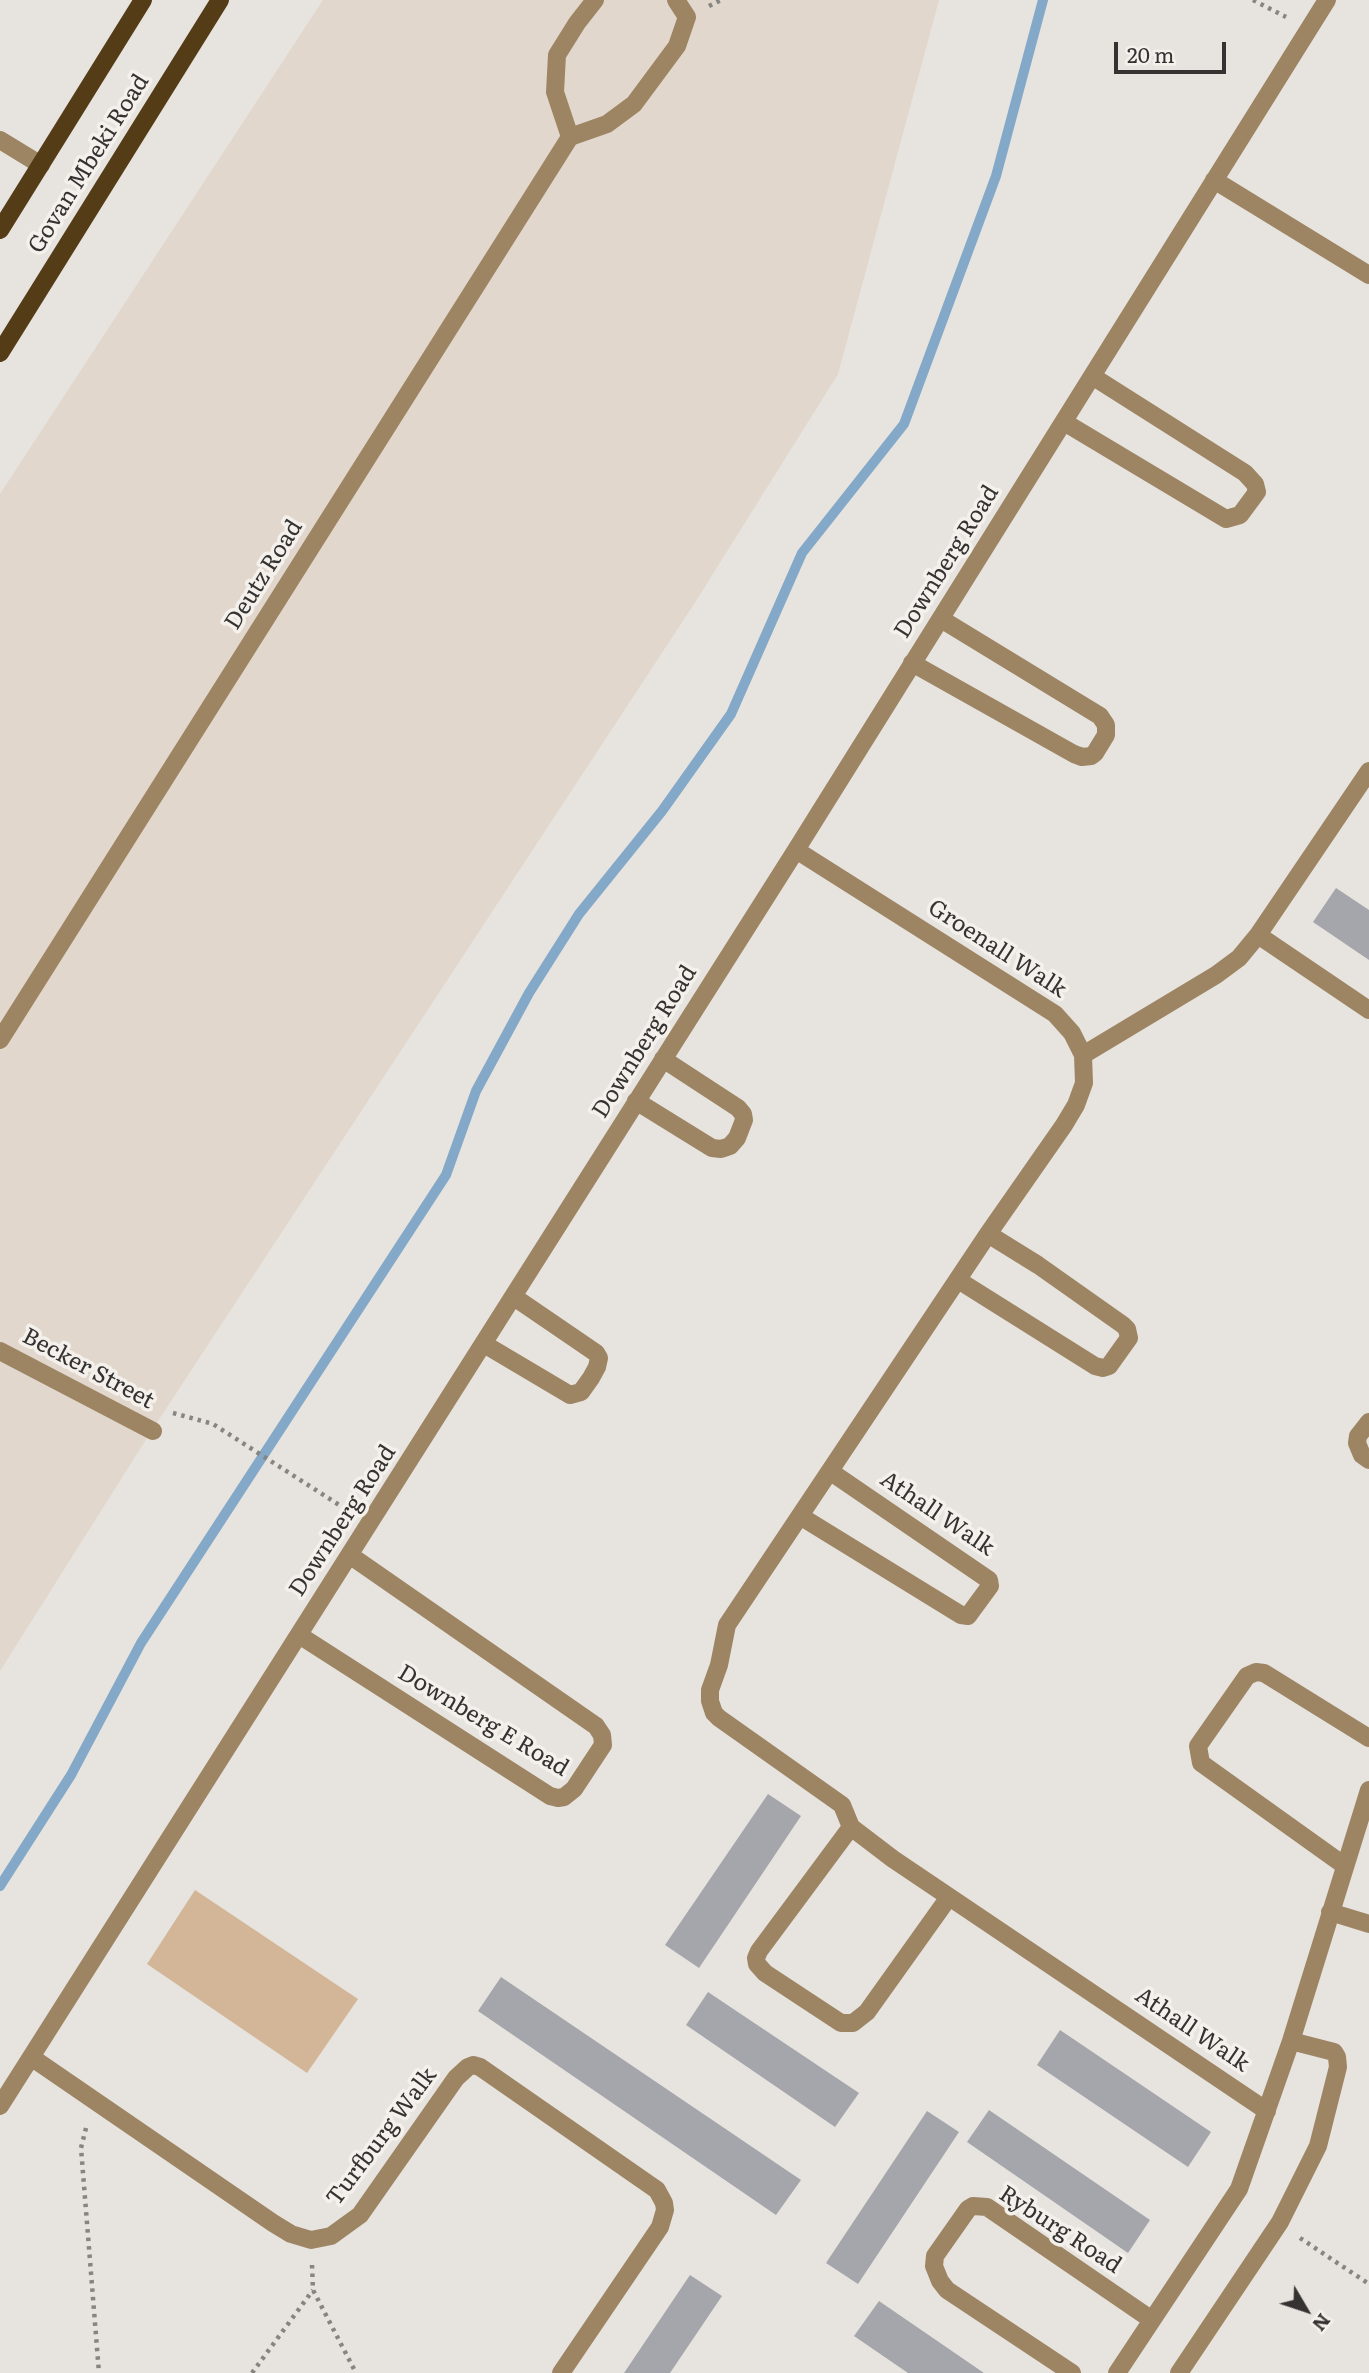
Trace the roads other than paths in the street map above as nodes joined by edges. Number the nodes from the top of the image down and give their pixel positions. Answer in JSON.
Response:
{"nodes":[{"id":1,"x":143,"y":0,"type":"edge"},
{"id":2,"x":220,"y":0,"type":"edge"},
{"id":3,"x":595,"y":0,"type":"edge"},
{"id":4,"x":676,"y":0,"type":"edge"},
{"id":5,"x":1327,"y":0,"type":"edge"},
{"id":6,"x":570,"y":137,"type":"junction"},
{"id":7,"x":0,"y":139,"type":"edge"},
{"id":8,"x":41,"y":165,"type":"junction"},
{"id":9,"x":1214,"y":180,"type":"junction"},
{"id":10,"x":0,"y":230,"type":"edge"},
{"id":11,"x":1369,"y":275,"type":"edge"},
{"id":12,"x":0,"y":353,"type":"edge"},
{"id":13,"x":1092,"y":376,"type":"junction"},
{"id":14,"x":1064,"y":422,"type":"junction"},
{"id":15,"x":941,"y":619,"type":"junction"},
{"id":16,"x":912,"y":663,"type":"junction"},
{"id":17,"x":1369,"y":771,"type":"edge"},
{"id":18,"x":796,"y":850,"type":"junction"},
{"id":19,"x":1258,"y":935,"type":"junction"},
{"id":20,"x":1369,"y":1010,"type":"edge"},
{"id":21,"x":0,"y":1040,"type":"edge"},
{"id":22,"x":1083,"y":1055,"type":"junction"},
{"id":23,"x":663,"y":1059,"type":"junction"},
{"id":24,"x":636,"y":1101,"type":"junction"},
{"id":25,"x":988,"y":1234,"type":"junction"},
{"id":26,"x":958,"y":1280,"type":"junction"},
{"id":27,"x":514,"y":1297,"type":"junction"},
{"id":28,"x":484,"y":1344,"type":"junction"},
{"id":29,"x":0,"y":1351,"type":"edge"},
{"id":30,"x":1369,"y":1422,"type":"edge"},
{"id":31,"x":153,"y":1431,"type":"dead end"},
{"id":32,"x":1369,"y":1460,"type":"edge"},
{"id":33,"x":831,"y":1472,"type":"junction"},
{"id":34,"x":800,"y":1516,"type":"junction"},
{"id":35,"x":351,"y":1556,"type":"junction"},
{"id":36,"x":299,"y":1635,"type":"junction"},
{"id":37,"x":1369,"y":1738,"type":"edge"},
{"id":38,"x":1369,"y":1790,"type":"edge"},
{"id":39,"x":851,"y":1826,"type":"junction"},
{"id":40,"x":1361,"y":1843,"type":"edge"},
{"id":41,"x":1345,"y":1866,"type":"junction"},
{"id":42,"x":949,"y":1897,"type":"junction"},
{"id":43,"x":1330,"y":1912,"type":"junction"},
{"id":44,"x":1369,"y":1924,"type":"edge"},
{"id":45,"x":1291,"y":2041,"type":"junction"},
{"id":46,"x":30,"y":2057,"type":"junction"},
{"id":47,"x":0,"y":2106,"type":"edge"},
{"id":48,"x":1267,"y":2111,"type":"junction"},
{"id":49,"x":1152,"y":2320,"type":"junction"},
{"id":50,"x":561,"y":2373,"type":"edge"},
{"id":51,"x":1072,"y":2373,"type":"edge"},
{"id":52,"x":1116,"y":2373,"type":"edge"},
{"id":53,"x":1179,"y":2373,"type":"edge"}],
"edges":[{"from":1,"to":8,"type":"main road","name":"Govan Mbeki Road"},
{"from":2,"to":12,"type":"main road","name":"Govan Mbeki Road"},
{"from":3,"to":6,"type":"street"},
{"from":4,"to":6,"type":"street"},
{"from":5,"to":9,"type":"street","name":"Downberg Road"},
{"from":6,"to":21,"type":"street","name":"Deutz Road"},
{"from":7,"to":8,"type":"street"},
{"from":8,"to":10,"type":"main road","name":"Govan Mbeki Road"},
{"from":9,"to":11,"type":"street"},
{"from":9,"to":13,"type":"street","name":"Downberg Road"},
{"from":13,"to":14,"type":"street","name":"Downberg Road"},
{"from":13,"to":14,"type":"street"},
{"from":14,"to":15,"type":"street","name":"Downberg Road"},
{"from":15,"to":16,"type":"street","name":"Downberg Road"},
{"from":15,"to":16,"type":"street"},
{"from":16,"to":18,"type":"street","name":"Downberg Road"},
{"from":17,"to":19,"type":"street"},
{"from":18,"to":22,"type":"street","name":"Groenall Walk"},
{"from":18,"to":23,"type":"street","name":"Downberg Road"},
{"from":19,"to":20,"type":"street"},
{"from":19,"to":22,"type":"street"},
{"from":22,"to":25,"type":"street","name":"Athall Walk"},
{"from":23,"to":24,"type":"street","name":"Downberg Road"},
{"from":23,"to":24,"type":"street"},
{"from":24,"to":27,"type":"street","name":"Downberg Road"},
{"from":25,"to":26,"type":"street","name":"Athall Walk"},
{"from":25,"to":26,"type":"street"},
{"from":26,"to":33,"type":"street","name":"Athall Walk"},
{"from":27,"to":28,"type":"street","name":"Downberg Road"},
{"from":27,"to":28,"type":"street"},
{"from":28,"to":35,"type":"street","name":"Downberg Road"},
{"from":29,"to":31,"type":"street","name":"Becker Street"},
{"from":30,"to":32,"type":"street"},
{"from":33,"to":34,"type":"street","name":"Athall Walk"},
{"from":33,"to":34,"type":"street","name":"Athall Walk"},
{"from":34,"to":39,"type":"street","name":"Athall Walk"},
{"from":35,"to":36,"type":"street","name":"Downberg Road"},
{"from":35,"to":36,"type":"street","name":"Downberg E Road"},
{"from":36,"to":46,"type":"street","name":"Downberg Road"},
{"from":37,"to":41,"type":"street"},
{"from":38,"to":40,"type":"street"},
{"from":39,"to":42,"type":"street","name":"Athall Walk"},
{"from":39,"to":42,"type":"street"},
{"from":40,"to":41,"type":"street"},
{"from":41,"to":43,"type":"street"},
{"from":42,"to":48,"type":"street","name":"Athall Walk"},
{"from":43,"to":44,"type":"street"},
{"from":43,"to":45,"type":"street"},
{"from":45,"to":48,"type":"street"},
{"from":45,"to":53,"type":"street"},
{"from":46,"to":47,"type":"street","name":"Downberg Road"},
{"from":46,"to":50,"type":"street","name":"Turfburg Walk"},
{"from":48,"to":49,"type":"street"},
{"from":49,"to":51,"type":"street","name":"Ryburg Road"},
{"from":49,"to":52,"type":"street"}]}
